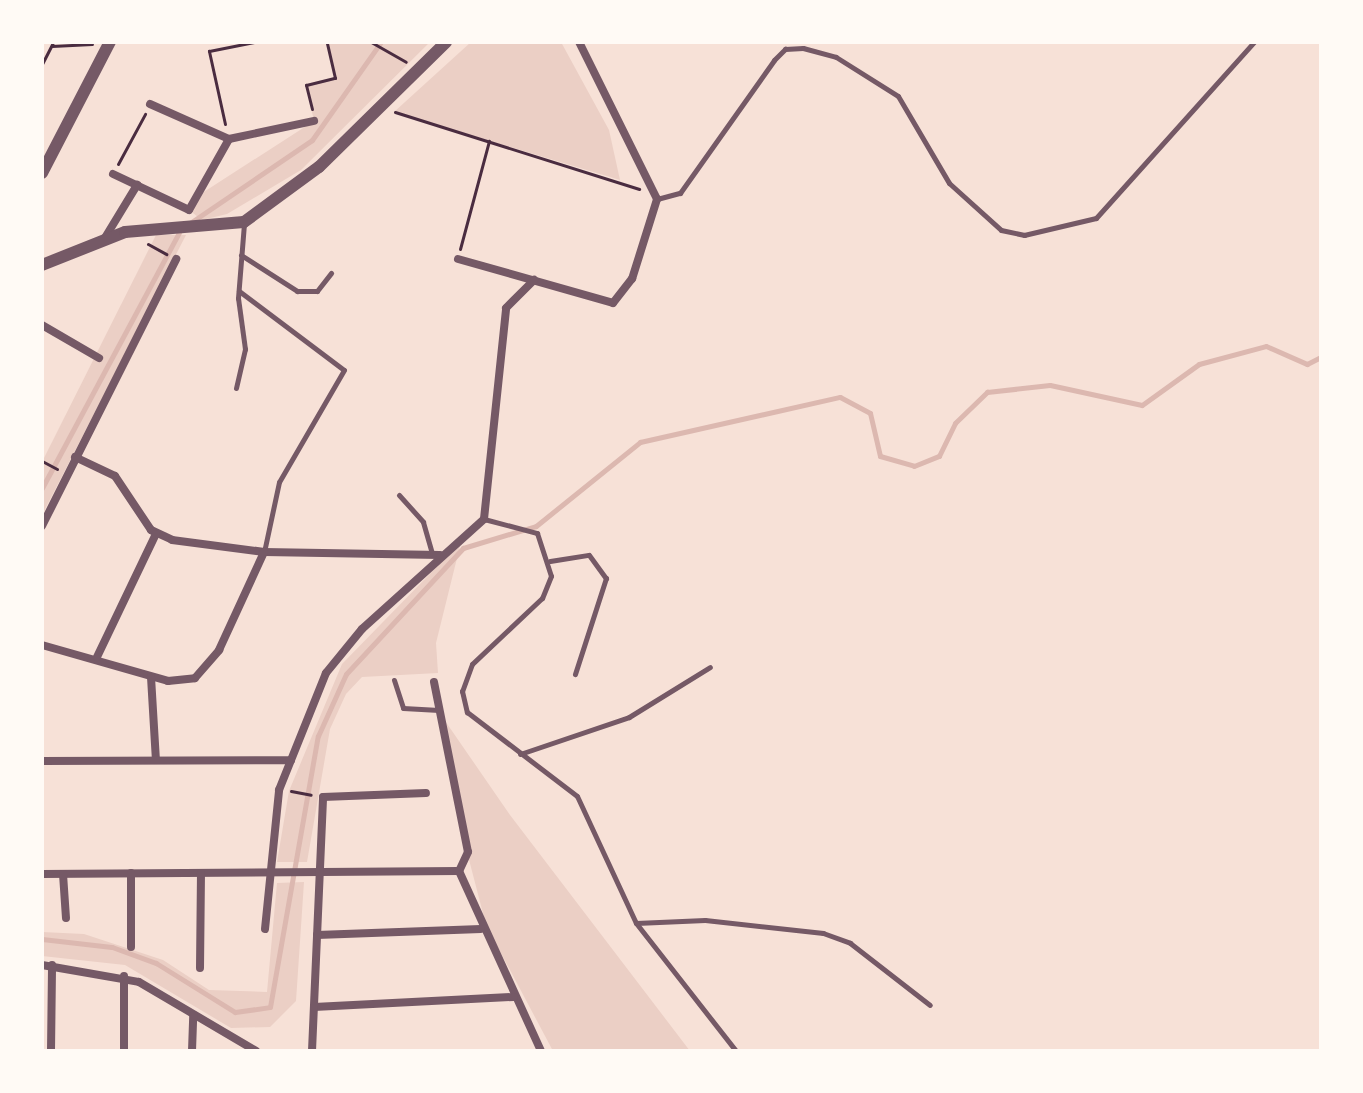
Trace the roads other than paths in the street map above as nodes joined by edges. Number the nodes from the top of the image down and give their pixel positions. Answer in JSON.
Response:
{"nodes":[{"id":1,"x":446,"y":42,"type":"edge"},
{"id":2,"x":579,"y":42,"type":"edge"},
{"id":3,"x":1254,"y":42,"type":"edge"},
{"id":4,"x":110,"y":43,"type":"edge"},
{"id":5,"x":150,"y":104,"type":"road end"},
{"id":6,"x":314,"y":121,"type":"road end"},
{"id":7,"x":229,"y":139,"type":"junction"},
{"id":8,"x":42,"y":173,"type":"edge"},
{"id":9,"x":113,"y":174,"type":"road end"},
{"id":10,"x":137,"y":185,"type":"junction"},
{"id":11,"x":657,"y":199,"type":"junction"},
{"id":12,"x":244,"y":222,"type":"junction"},
{"id":13,"x":103,"y":241,"type":"junction"},
{"id":14,"x":241,"y":255,"type":"junction"},
{"id":15,"x":172,"y":257,"type":"road end"},
{"id":16,"x":458,"y":259,"type":"road end"},
{"id":17,"x":42,"y":265,"type":"edge"},
{"id":18,"x":331,"y":273,"type":"dead end"},
{"id":19,"x":534,"y":280,"type":"junction"},
{"id":20,"x":239,"y":291,"type":"junction"},
{"id":21,"x":42,"y":325,"type":"edge"},
{"id":22,"x":99,"y":358,"type":"dead end"},
{"id":23,"x":236,"y":388,"type":"dead end"},
{"id":24,"x":75,"y":457,"type":"junction"},
{"id":25,"x":399,"y":495,"type":"dead end"},
{"id":26,"x":484,"y":519,"type":"junction"},
{"id":27,"x":42,"y":526,"type":"edge"},
{"id":28,"x":156,"y":534,"type":"junction"},
{"id":29,"x":264,"y":552,"type":"junction"},
{"id":30,"x":436,"y":554,"type":"junction"},
{"id":31,"x":550,"y":561,"type":"junction"},
{"id":32,"x":42,"y":645,"type":"edge"},
{"id":33,"x":97,"y":657,"type":"junction"},
{"id":34,"x":710,"y":667,"type":"dead end"},
{"id":35,"x":575,"y":674,"type":"dead end"},
{"id":36,"x":151,"y":677,"type":"junction"},
{"id":37,"x":394,"y":680,"type":"dead end"},
{"id":38,"x":434,"y":682,"type":"dead end"},
{"id":39,"x":439,"y":710,"type":"junction"},
{"id":40,"x":520,"y":754,"type":"junction"},
{"id":41,"x":156,"y":760,"type":"junction"},
{"id":42,"x":291,"y":760,"type":"junction"},
{"id":43,"x":42,"y":761,"type":"edge"},
{"id":44,"x":426,"y":793,"type":"dead end"},
{"id":45,"x":320,"y":871,"type":"junction"},
{"id":46,"x":459,"y":871,"type":"junction"},
{"id":47,"x":271,"y":872,"type":"junction"},
{"id":48,"x":131,"y":873,"type":"junction"},
{"id":49,"x":201,"y":873,"type":"junction"},
{"id":50,"x":42,"y":874,"type":"edge"},
{"id":51,"x":63,"y":874,"type":"junction"},
{"id":52,"x":66,"y":918,"type":"dead end"},
{"id":53,"x":636,"y":923,"type":"junction"},
{"id":54,"x":265,"y":929,"type":"dead end"},
{"id":55,"x":481,"y":929,"type":"junction"},
{"id":56,"x":317,"y":935,"type":"junction"},
{"id":57,"x":131,"y":947,"type":"dead end"},
{"id":58,"x":42,"y":965,"type":"edge"},
{"id":59,"x":52,"y":965,"type":"junction"},
{"id":60,"x":200,"y":968,"type":"dead end"},
{"id":61,"x":124,"y":976,"type":"junction"},
{"id":62,"x":514,"y":997,"type":"junction"},
{"id":63,"x":930,"y":1005,"type":"dead end"},
{"id":64,"x":314,"y":1007,"type":"junction"},
{"id":65,"x":193,"y":1015,"type":"junction"},
{"id":66,"x":51,"y":1051,"type":"edge"},
{"id":67,"x":124,"y":1051,"type":"edge"},
{"id":68,"x":192,"y":1051,"type":"edge"},
{"id":69,"x":256,"y":1051,"type":"edge"},
{"id":70,"x":312,"y":1051,"type":"edge"},
{"id":71,"x":541,"y":1051,"type":"edge"},
{"id":72,"x":736,"y":1051,"type":"edge"}],
"edges":[{"from":1,"to":12,"type":"street"},
{"from":2,"to":11,"type":"street"},
{"from":3,"to":11,"type":"lane"},
{"from":4,"to":8,"type":"street"},
{"from":5,"to":7,"type":"street"},
{"from":6,"to":7,"type":"street"},
{"from":7,"to":10,"type":"street"},
{"from":9,"to":10,"type":"street"},
{"from":10,"to":13,"type":"street"},
{"from":11,"to":19,"type":"street"},
{"from":12,"to":13,"type":"street"},
{"from":12,"to":14,"type":"lane"},
{"from":13,"to":17,"type":"street"},
{"from":14,"to":18,"type":"lane"},
{"from":14,"to":20,"type":"lane"},
{"from":15,"to":24,"type":"street"},
{"from":16,"to":19,"type":"street"},
{"from":19,"to":26,"type":"street"},
{"from":20,"to":23,"type":"lane"},
{"from":20,"to":29,"type":"lane"},
{"from":21,"to":22,"type":"street"},
{"from":24,"to":27,"type":"street"},
{"from":24,"to":28,"type":"street"},
{"from":25,"to":30,"type":"lane"},
{"from":26,"to":30,"type":"street"},
{"from":26,"to":31,"type":"lane"},
{"from":28,"to":29,"type":"street"},
{"from":28,"to":33,"type":"street"},
{"from":29,"to":30,"type":"street"},
{"from":29,"to":36,"type":"street"},
{"from":30,"to":42,"type":"street"},
{"from":31,"to":35,"type":"lane"},
{"from":31,"to":40,"type":"lane"},
{"from":32,"to":33,"type":"street"},
{"from":33,"to":36,"type":"street"},
{"from":34,"to":40,"type":"lane"},
{"from":36,"to":41,"type":"street"},
{"from":37,"to":39,"type":"lane"},
{"from":38,"to":39,"type":"street"},
{"from":39,"to":46,"type":"street"},
{"from":40,"to":53,"type":"lane"},
{"from":41,"to":42,"type":"street"},
{"from":41,"to":43,"type":"street"},
{"from":42,"to":47,"type":"street"},
{"from":44,"to":45,"type":"street"},
{"from":45,"to":46,"type":"street"},
{"from":45,"to":47,"type":"street"},
{"from":45,"to":56,"type":"street"},
{"from":46,"to":55,"type":"street"},
{"from":47,"to":49,"type":"street"},
{"from":47,"to":54,"type":"street"},
{"from":48,"to":49,"type":"street"},
{"from":48,"to":51,"type":"street"},
{"from":48,"to":57,"type":"street"},
{"from":49,"to":60,"type":"street"},
{"from":50,"to":51,"type":"street"},
{"from":51,"to":52,"type":"street"},
{"from":53,"to":63,"type":"lane"},
{"from":53,"to":72,"type":"lane"},
{"from":55,"to":56,"type":"street"},
{"from":55,"to":62,"type":"street"},
{"from":56,"to":64,"type":"street"},
{"from":58,"to":59,"type":"street"},
{"from":59,"to":61,"type":"street"},
{"from":59,"to":66,"type":"street"},
{"from":61,"to":65,"type":"street"},
{"from":61,"to":67,"type":"street"},
{"from":62,"to":64,"type":"street"},
{"from":62,"to":71,"type":"street"},
{"from":64,"to":70,"type":"street"},
{"from":65,"to":68,"type":"street"},
{"from":65,"to":69,"type":"street"}]}
